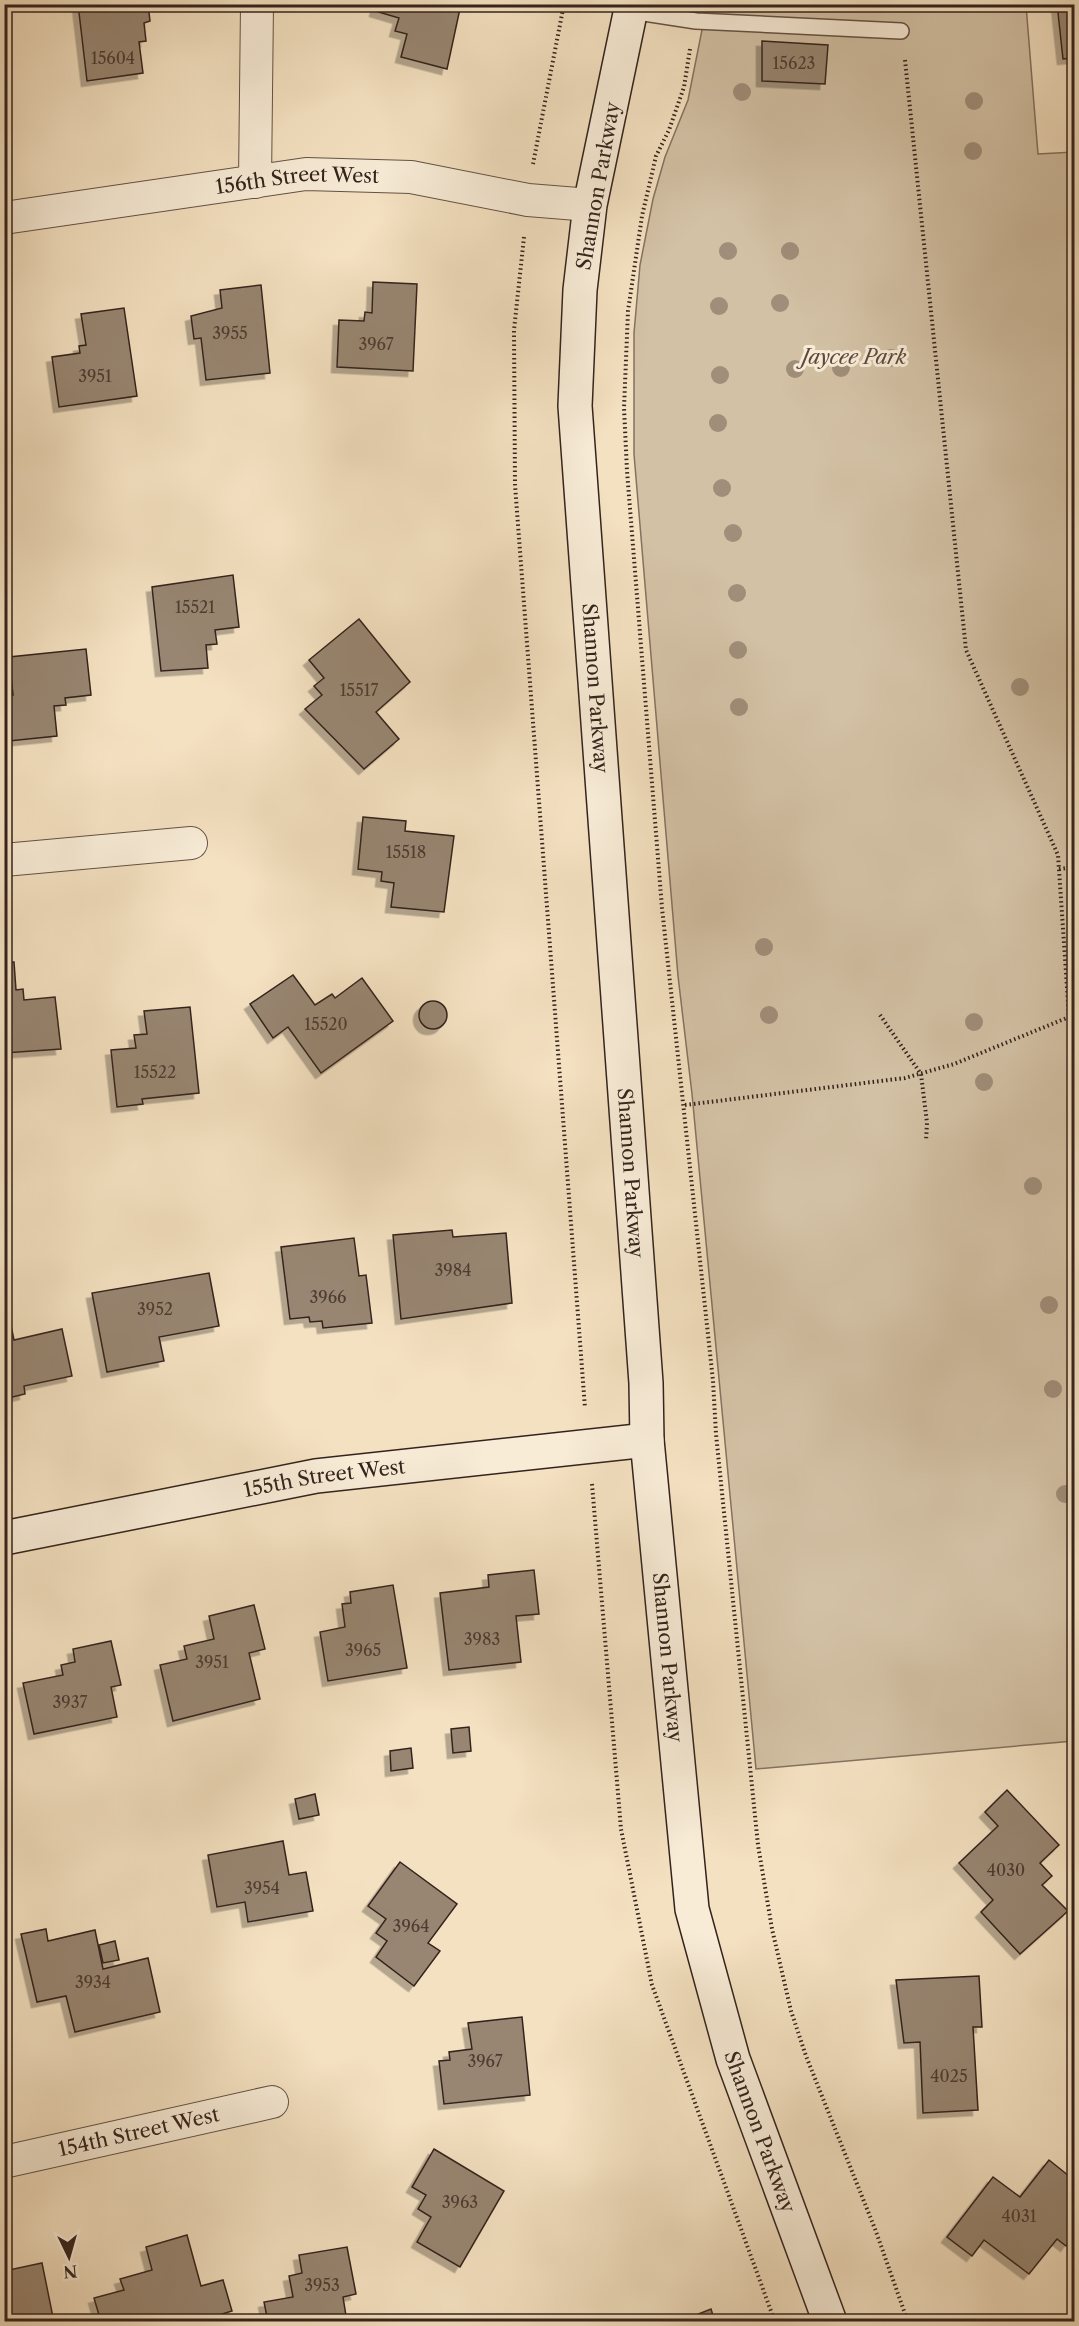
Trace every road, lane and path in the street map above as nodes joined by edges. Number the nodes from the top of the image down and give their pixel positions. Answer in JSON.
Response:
{"nodes":[{"id":1,"x":257,"y":4,"type":"edge"},
{"id":2,"x":564,"y":4,"type":"edge"},
{"id":3,"x":631,"y":8,"type":"edge"},
{"id":4,"x":696,"y":21,"type":"junction"},
{"id":5,"x":901,"y":31,"type":"joint"},
{"id":6,"x":255,"y":182,"type":"junction"},
{"id":7,"x":528,"y":200,"type":"junction"},
{"id":8,"x":590,"y":205,"type":"junction"},
{"id":9,"x":4,"y":218,"type":"edge"},
{"id":10,"x":191,"y":843,"type":"dead end"},
{"id":11,"x":4,"y":860,"type":"edge"},
{"id":12,"x":1074,"y":867,"type":"edge"},
{"id":13,"x":1059,"y":869,"type":"junction"},
{"id":14,"x":880,"y":1015,"type":"dead end"},
{"id":15,"x":1074,"y":1015,"type":"edge"},
{"id":16,"x":1069,"y":1017,"type":"junction"},
{"id":17,"x":921,"y":1074,"type":"junction"},
{"id":18,"x":685,"y":1104,"type":"junction"},
{"id":19,"x":926,"y":1141,"type":"dead end"},
{"id":20,"x":647,"y":1440,"type":"junction"},
{"id":21,"x":589,"y":1447,"type":"junction"},
{"id":22,"x":4,"y":1538,"type":"edge"},
{"id":23,"x":272,"y":2102,"type":"dead end"},
{"id":24,"x":4,"y":2162,"type":"edge"},
{"id":25,"x":775,"y":2322,"type":"edge"},
{"id":26,"x":830,"y":2322,"type":"edge"},
{"id":27,"x":908,"y":2322,"type":"edge"}],
"edges":[{"from":1,"to":6,"type":"street"},
{"from":2,"to":7,"type":"path"},
{"from":3,"to":4,"type":"lane"},
{"from":3,"to":8,"type":"street","name":"Shannon Parkway"},
{"from":4,"to":5,"type":"lane"},
{"from":4,"to":18,"type":"path"},
{"from":5,"to":13,"type":"path"},
{"from":6,"to":7,"type":"street","name":"156th Street West"},
{"from":6,"to":9,"type":"street","name":"156th Street West"},
{"from":7,"to":8,"type":"street","name":"156th Street West"},
{"from":7,"to":21,"type":"path"},
{"from":8,"to":20,"type":"street","name":"Shannon Parkway"},
{"from":10,"to":11,"type":"street"},
{"from":12,"to":13,"type":"path"},
{"from":13,"to":16,"type":"path"},
{"from":14,"to":17,"type":"path"},
{"from":15,"to":16,"type":"path"},
{"from":16,"to":17,"type":"path"},
{"from":17,"to":18,"type":"path"},
{"from":17,"to":19,"type":"path"},
{"from":18,"to":27,"type":"path"},
{"from":20,"to":21,"type":"street","name":"155th Street West"},
{"from":20,"to":26,"type":"street","name":"Shannon Parkway"},
{"from":21,"to":22,"type":"street","name":"155th Street West"},
{"from":21,"to":25,"type":"path"},
{"from":23,"to":24,"type":"street","name":"154th Street West"}]}
